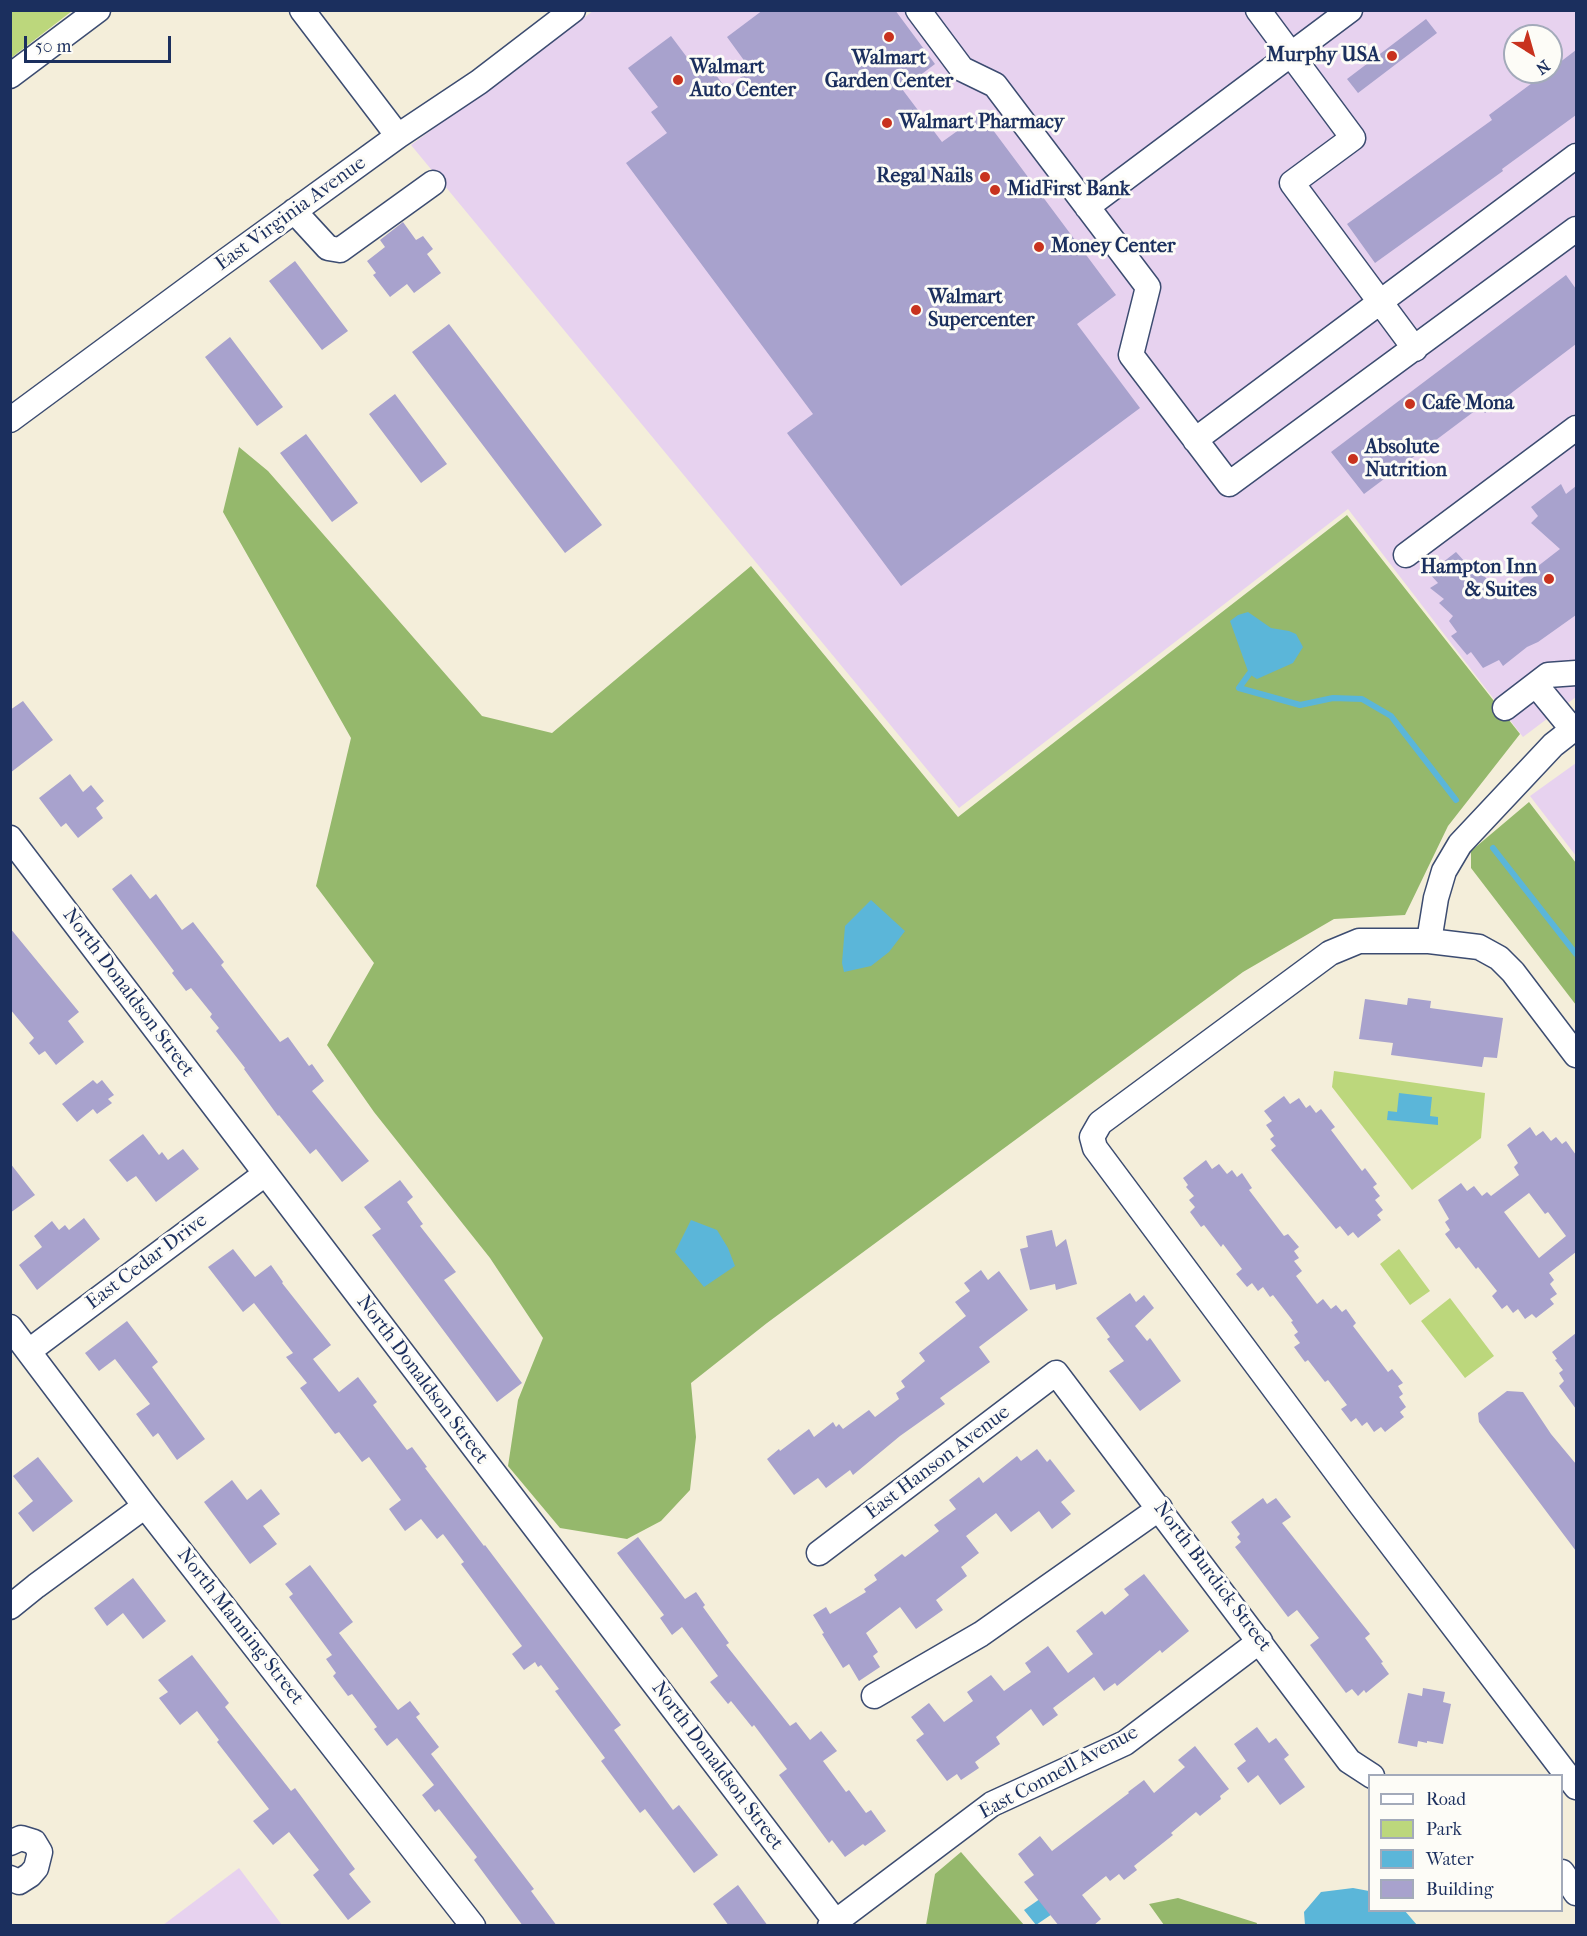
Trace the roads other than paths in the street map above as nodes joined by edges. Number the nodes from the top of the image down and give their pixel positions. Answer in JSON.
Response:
{"nodes":[{"id":1,"x":98,"y":10,"type":"edge"},
{"id":2,"x":302,"y":10,"type":"edge"},
{"id":3,"x":573,"y":10,"type":"edge"},
{"id":4,"x":918,"y":10,"type":"edge"},
{"id":5,"x":1258,"y":10,"type":"edge"},
{"id":6,"x":1350,"y":10,"type":"edge"},
{"id":7,"x":1291,"y":55,"type":"junction"},
{"id":8,"x":10,"y":76,"type":"edge"},
{"id":9,"x":398,"y":136,"type":"junction"},
{"id":10,"x":1576,"y":156,"type":"edge"},
{"id":11,"x":434,"y":183,"type":"dead end"},
{"id":12,"x":1088,"y":207,"type":"junction"},
{"id":13,"x":294,"y":212,"type":"junction"},
{"id":14,"x":1576,"y":229,"type":"edge"},
{"id":15,"x":1380,"y":302,"type":"junction"},
{"id":16,"x":1415,"y":349,"type":"junction"},
{"id":17,"x":10,"y":420,"type":"edge"},
{"id":18,"x":1576,"y":428,"type":"edge"},
{"id":19,"x":1195,"y":440,"type":"junction"},
{"id":20,"x":1406,"y":555,"type":"dead end"},
{"id":21,"x":1576,"y":673,"type":"edge"},
{"id":22,"x":1536,"y":685,"type":"junction"},
{"id":23,"x":1505,"y":708,"type":"dead end"},
{"id":24,"x":1575,"y":729,"type":"edge"},
{"id":25,"x":10,"y":838,"type":"edge"},
{"id":26,"x":1429,"y":941,"type":"junction"},
{"id":27,"x":1576,"y":1055,"type":"edge"},
{"id":28,"x":265,"y":1174,"type":"junction"},
{"id":29,"x":10,"y":1327,"type":"edge"},
{"id":30,"x":29,"y":1351,"type":"junction"},
{"id":31,"x":1056,"y":1373,"type":"joint"},
{"id":32,"x":145,"y":1506,"type":"junction"},
{"id":33,"x":1160,"y":1508,"type":"junction"},
{"id":34,"x":819,"y":1553,"type":"dead end"},
{"id":35,"x":10,"y":1607,"type":"edge"},
{"id":36,"x":1260,"y":1641,"type":"junction"},
{"id":37,"x":874,"y":1696,"type":"dead end"},
{"id":38,"x":1369,"y":1774,"type":"edge"},
{"id":39,"x":1576,"y":1787,"type":"edge"},
{"id":40,"x":10,"y":1843,"type":"edge"},
{"id":41,"x":1563,"y":1874,"type":"edge"},
{"id":42,"x":10,"y":1878,"type":"edge"},
{"id":43,"x":1576,"y":1893,"type":"edge"},
{"id":44,"x":832,"y":1923,"type":"edge"},
{"id":45,"x":473,"y":1926,"type":"edge"}],
"edges":[{"from":1,"to":8,"type":"street"},
{"from":2,"to":9,"type":"street"},
{"from":3,"to":9,"type":"street","name":"East Virginia Avenue"},
{"from":4,"to":12,"type":"street"},
{"from":5,"to":7,"type":"street"},
{"from":6,"to":7,"type":"street"},
{"from":7,"to":12,"type":"street"},
{"from":7,"to":15,"type":"street"},
{"from":9,"to":13,"type":"street","name":"East Virginia Avenue"},
{"from":10,"to":15,"type":"street"},
{"from":11,"to":13,"type":"street"},
{"from":12,"to":19,"type":"street"},
{"from":13,"to":17,"type":"street","name":"East Virginia Avenue"},
{"from":14,"to":16,"type":"street"},
{"from":15,"to":16,"type":"street"},
{"from":15,"to":19,"type":"street"},
{"from":16,"to":19,"type":"street"},
{"from":18,"to":20,"type":"street"},
{"from":21,"to":22,"type":"street"},
{"from":22,"to":23,"type":"street"},
{"from":22,"to":24,"type":"street"},
{"from":24,"to":26,"type":"street"},
{"from":25,"to":28,"type":"street","name":"North Donaldson Street"},
{"from":26,"to":27,"type":"street"},
{"from":26,"to":39,"type":"street"},
{"from":28,"to":30,"type":"street","name":"East Cedar Drive"},
{"from":28,"to":44,"type":"street","name":"North Donaldson Street"},
{"from":29,"to":30,"type":"street","name":"North Manning Street"},
{"from":30,"to":32,"type":"street","name":"North Manning Street"},
{"from":31,"to":33,"type":"street","name":"North Burdick Street"},
{"from":31,"to":34,"type":"street","name":"East Hanson Avenue"},
{"from":32,"to":35,"type":"street"},
{"from":32,"to":45,"type":"street","name":"North Manning Street"},
{"from":33,"to":36,"type":"street","name":"North Burdick Street"},
{"from":33,"to":37,"type":"street"},
{"from":36,"to":38,"type":"street","name":"North Burdick Street"},
{"from":36,"to":44,"type":"street","name":"East Connell Avenue"},
{"from":40,"to":42,"type":"street"},
{"from":41,"to":43,"type":"street"}]}
